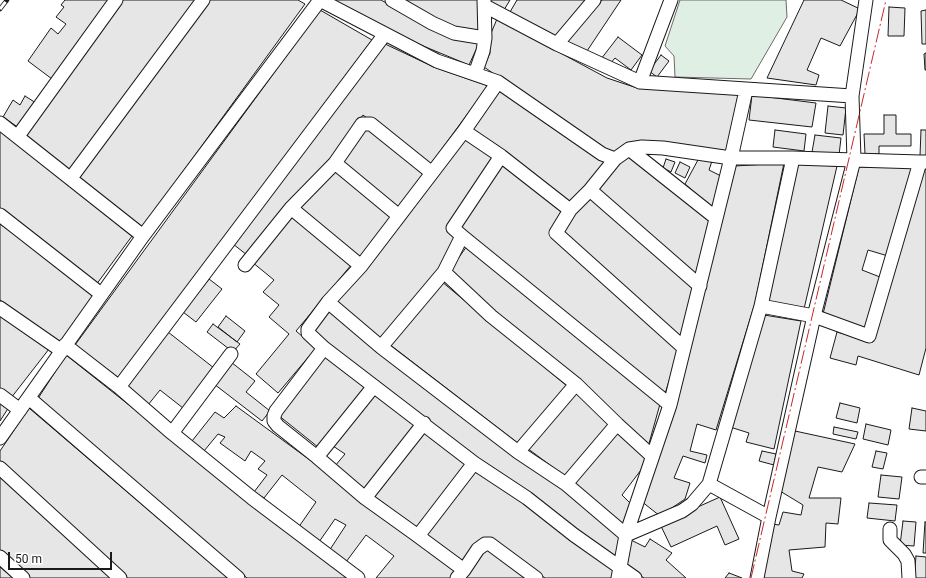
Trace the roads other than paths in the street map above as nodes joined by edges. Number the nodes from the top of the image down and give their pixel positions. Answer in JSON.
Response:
{"nodes":[{"id":1,"x":116,"y":0,"type":"edge"},
{"id":2,"x":204,"y":0,"type":"edge"},
{"id":3,"x":320,"y":0,"type":"edge"},
{"id":4,"x":392,"y":0,"type":"edge"},
{"id":5,"x":594,"y":0,"type":"edge"},
{"id":6,"x":671,"y":0,"type":"edge"},
{"id":7,"x":866,"y":0,"type":"edge"},
{"id":8,"x":485,"y":3,"type":"edge"},
{"id":9,"x":385,"y":34,"type":"junction"},
{"id":10,"x":485,"y":38,"type":"junction"},
{"id":11,"x":557,"y":44,"type":"junction"},
{"id":12,"x":475,"y":74,"type":"junction"},
{"id":13,"x":498,"y":82,"type":"junction"},
{"id":14,"x":640,"y":82,"type":"junction"},
{"id":15,"x":746,"y":90,"type":"junction"},
{"id":16,"x":852,"y":96,"type":"junction"},
{"id":17,"x":0,"y":123,"type":"edge"},
{"id":18,"x":464,"y":131,"type":"junction"},
{"id":19,"x":18,"y":136,"type":"junction"},
{"id":20,"x":629,"y":149,"type":"junction"},
{"id":21,"x":501,"y":156,"type":"junction"},
{"id":22,"x":731,"y":158,"type":"junction"},
{"id":23,"x":793,"y":158,"type":"junction"},
{"id":24,"x":615,"y":159,"type":"junction"},
{"id":25,"x":854,"y":160,"type":"junction"},
{"id":26,"x":923,"y":162,"type":"edge"},
{"id":27,"x":335,"y":163,"type":"junction"},
{"id":28,"x":432,"y":173,"type":"junction"},
{"id":29,"x":71,"y":178,"type":"junction"},
{"id":30,"x":590,"y":190,"type":"junction"},
{"id":31,"x":291,"y":208,"type":"junction"},
{"id":32,"x":570,"y":210,"type":"junction"},
{"id":33,"x":0,"y":216,"type":"edge"},
{"id":34,"x":400,"y":216,"type":"junction"},
{"id":35,"x":716,"y":218,"type":"junction"},
{"id":36,"x":143,"y":236,"type":"junction"},
{"id":37,"x":462,"y":236,"type":"junction"},
{"id":38,"x":245,"y":265,"type":"dead end"},
{"id":39,"x":361,"y":266,"type":"junction"},
{"id":40,"x":444,"y":272,"type":"junction"},
{"id":41,"x":700,"y":286,"type":"junction"},
{"id":42,"x":101,"y":294,"type":"junction"},
{"id":43,"x":328,"y":302,"type":"junction"},
{"id":44,"x":761,"y":306,"type":"junction"},
{"id":45,"x":0,"y":308,"type":"edge"},
{"id":46,"x":814,"y":316,"type":"junction"},
{"id":47,"x":381,"y":347,"type":"junction"},
{"id":48,"x":64,"y":348,"type":"junction"},
{"id":49,"x":324,"y":348,"type":"junction"},
{"id":50,"x":684,"y":348,"type":"junction"},
{"id":51,"x":231,"y":354,"type":"dead end"},
{"id":52,"x":576,"y":384,"type":"junction"},
{"id":53,"x":374,"y":386,"type":"junction"},
{"id":54,"x":119,"y":387,"type":"junction"},
{"id":55,"x":0,"y":395,"type":"edge"},
{"id":56,"x":28,"y":398,"type":"junction"},
{"id":57,"x":670,"y":405,"type":"junction"},
{"id":58,"x":20,"y":410,"type":"junction"},
{"id":59,"x":424,"y":424,"type":"junction"},
{"id":60,"x":617,"y":424,"type":"junction"},
{"id":61,"x":172,"y":433,"type":"junction"},
{"id":62,"x":0,"y":438,"type":"edge"},
{"id":63,"x":518,"y":452,"type":"junction"},
{"id":64,"x":652,"y":456,"type":"junction"},
{"id":65,"x":317,"y":457,"type":"junction"},
{"id":66,"x":474,"y":463,"type":"junction"},
{"id":67,"x":0,"y":468,"type":"edge"},
{"id":68,"x":566,"y":484,"type":"junction"},
{"id":69,"x":709,"y":484,"type":"junction"},
{"id":70,"x":365,"y":498,"type":"junction"},
{"id":71,"x":769,"y":517,"type":"junction"},
{"id":72,"x":890,"y":529,"type":"dead end"},
{"id":73,"x":626,"y":535,"type":"junction"},
{"id":74,"x":418,"y":536,"type":"junction"},
{"id":75,"x":0,"y":557,"type":"edge"},
{"id":76,"x":619,"y":573,"type":"edge"},
{"id":77,"x":460,"y":574,"type":"edge"},
{"id":78,"x":23,"y":578,"type":"edge"},
{"id":79,"x":120,"y":578,"type":"edge"},
{"id":80,"x":238,"y":578,"type":"edge"},
{"id":81,"x":358,"y":578,"type":"edge"},
{"id":82,"x":536,"y":578,"type":"edge"},
{"id":83,"x":635,"y":578,"type":"edge"},
{"id":84,"x":757,"y":578,"type":"edge"},
{"id":85,"x":909,"y":578,"type":"edge"}],
"edges":[{"from":1,"to":19,"type":"street"},
{"from":2,"to":29,"type":"street"},
{"from":3,"to":9,"type":"street"},
{"from":3,"to":36,"type":"street"},
{"from":4,"to":10,"type":"street"},
{"from":5,"to":11,"type":"street"},
{"from":6,"to":14,"type":"street"},
{"from":7,"to":16,"type":"street"},
{"from":8,"to":10,"type":"street"},
{"from":8,"to":11,"type":"street"},
{"from":9,"to":12,"type":"street"},
{"from":9,"to":54,"type":"street"},
{"from":10,"to":12,"type":"street"},
{"from":11,"to":14,"type":"street"},
{"from":12,"to":13,"type":"street"},
{"from":13,"to":18,"type":"street"},
{"from":13,"to":24,"type":"street"},
{"from":14,"to":15,"type":"street"},
{"from":15,"to":16,"type":"street"},
{"from":15,"to":22,"type":"street"},
{"from":16,"to":25,"type":"street"},
{"from":17,"to":19,"type":"street"},
{"from":18,"to":21,"type":"street"},
{"from":18,"to":28,"type":"street"},
{"from":19,"to":29,"type":"street"},
{"from":20,"to":22,"type":"street"},
{"from":20,"to":24,"type":"street"},
{"from":20,"to":35,"type":"street"},
{"from":21,"to":32,"type":"street"},
{"from":21,"to":37,"type":"street"},
{"from":22,"to":23,"type":"street"},
{"from":22,"to":35,"type":"street"},
{"from":23,"to":25,"type":"street"},
{"from":23,"to":44,"type":"street"},
{"from":24,"to":30,"type":"street"},
{"from":25,"to":26,"type":"street"},
{"from":25,"to":46,"type":"street"},
{"from":26,"to":46,"type":"street"},
{"from":27,"to":28,"type":"street"},
{"from":27,"to":31,"type":"street"},
{"from":27,"to":34,"type":"street"},
{"from":28,"to":34,"type":"street"},
{"from":29,"to":36,"type":"street"},
{"from":30,"to":32,"type":"street"},
{"from":30,"to":41,"type":"street"},
{"from":31,"to":38,"type":"street"},
{"from":31,"to":39,"type":"street"},
{"from":32,"to":50,"type":"street"},
{"from":33,"to":42,"type":"street"},
{"from":34,"to":39,"type":"street"},
{"from":35,"to":41,"type":"street"},
{"from":36,"to":42,"type":"street"},
{"from":37,"to":40,"type":"street"},
{"from":37,"to":57,"type":"street"},
{"from":39,"to":43,"type":"street"},
{"from":40,"to":47,"type":"street"},
{"from":40,"to":52,"type":"street"},
{"from":41,"to":50,"type":"street"},
{"from":42,"to":48,"type":"street"},
{"from":43,"to":47,"type":"street"},
{"from":43,"to":49,"type":"street"},
{"from":44,"to":46,"type":"street"},
{"from":44,"to":69,"type":"street"},
{"from":45,"to":48,"type":"street"},
{"from":46,"to":71,"type":"street"},
{"from":47,"to":63,"type":"street"},
{"from":48,"to":54,"type":"street"},
{"from":48,"to":56,"type":"street"},
{"from":49,"to":53,"type":"street"},
{"from":49,"to":65,"type":"street"},
{"from":50,"to":57,"type":"street"},
{"from":51,"to":61,"type":"street"},
{"from":52,"to":60,"type":"street"},
{"from":52,"to":63,"type":"street"},
{"from":53,"to":59,"type":"street"},
{"from":53,"to":65,"type":"street"},
{"from":54,"to":61,"type":"street"},
{"from":55,"to":58,"type":"street"},
{"from":56,"to":58,"type":"street"},
{"from":56,"to":80,"type":"street"},
{"from":57,"to":64,"type":"street"},
{"from":58,"to":62,"type":"street"},
{"from":59,"to":66,"type":"street"},
{"from":59,"to":70,"type":"street"},
{"from":60,"to":64,"type":"street"},
{"from":60,"to":68,"type":"street"},
{"from":61,"to":81,"type":"street"},
{"from":63,"to":68,"type":"street"},
{"from":64,"to":73,"type":"street"},
{"from":65,"to":70,"type":"street"},
{"from":66,"to":74,"type":"street"},
{"from":66,"to":76,"type":"street"},
{"from":67,"to":79,"type":"street"},
{"from":68,"to":73,"type":"street"},
{"from":69,"to":71,"type":"street"},
{"from":69,"to":73,"type":"street"},
{"from":70,"to":74,"type":"street"},
{"from":71,"to":84,"type":"street"},
{"from":72,"to":85,"type":"street"},
{"from":73,"to":76,"type":"street"},
{"from":74,"to":77,"type":"street"},
{"from":75,"to":78,"type":"street"},
{"from":76,"to":83,"type":"street"},
{"from":77,"to":82,"type":"street"}]}
